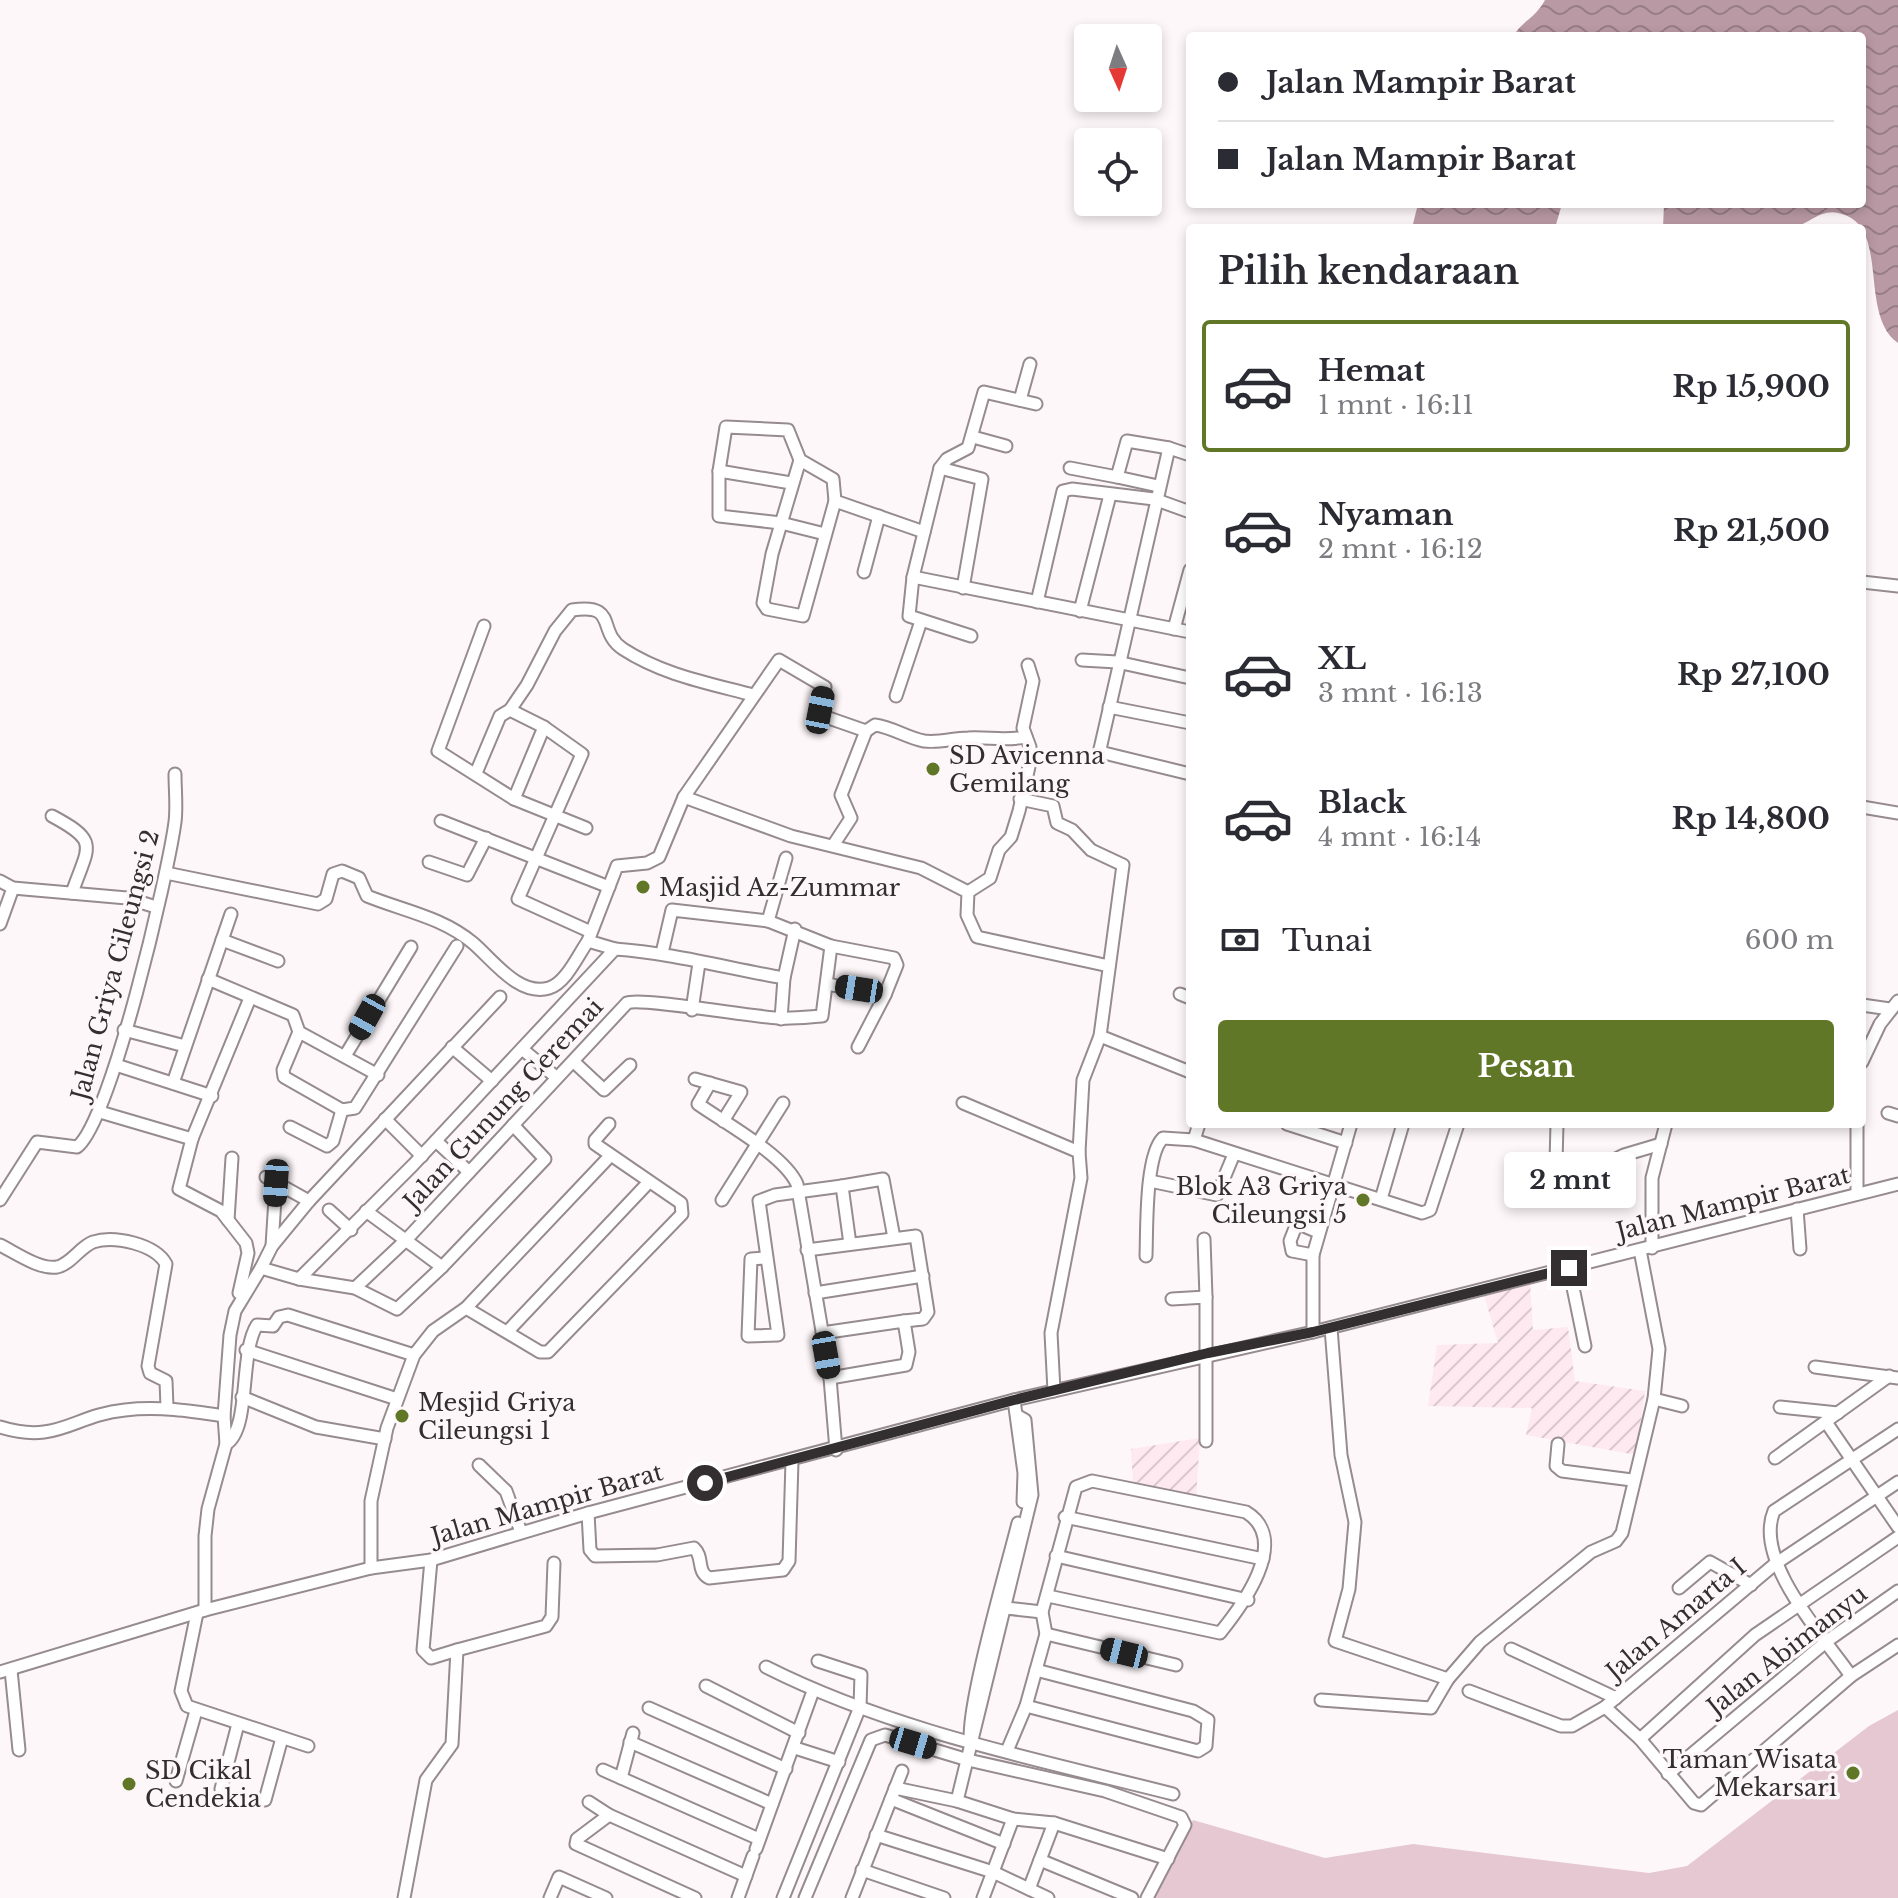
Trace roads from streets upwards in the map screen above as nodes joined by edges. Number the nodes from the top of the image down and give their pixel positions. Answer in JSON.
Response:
{"nodes":[{"id":1,"x":1030,"y":364,"type":"dead end"},
{"id":2,"x":1020,"y":400,"type":"junction"},
{"id":3,"x":1036,"y":404,"type":"dead end"},
{"id":4,"x":973,"y":437,"type":"junction"},
{"id":5,"x":1006,"y":446,"type":"dead end"},
{"id":6,"x":1169,"y":448,"type":"junction"},
{"id":7,"x":1186,"y":453,"type":"edge"},
{"id":8,"x":800,"y":460,"type":"junction"},
{"id":9,"x":940,"y":468,"type":"junction"},
{"id":10,"x":1070,"y":468,"type":"dead end"},
{"id":11,"x":719,"y":471,"type":"junction"},
{"id":12,"x":1117,"y":477,"type":"junction"},
{"id":13,"x":791,"y":483,"type":"junction"},
{"id":14,"x":1158,"y":486,"type":"junction"},
{"id":15,"x":1110,"y":495,"type":"junction"},
{"id":16,"x":1154,"y":499,"type":"junction"},
{"id":17,"x":835,"y":501,"type":"junction"},
{"id":18,"x":1186,"y":511,"type":"edge"},
{"id":19,"x":879,"y":516,"type":"junction"},
{"id":20,"x":781,"y":523,"type":"junction"},
{"id":21,"x":924,"y":532,"type":"junction"},
{"id":22,"x":825,"y":534,"type":"junction"},
{"id":23,"x":864,"y":572,"type":"dead end"},
{"id":24,"x":913,"y":577,"type":"junction"},
{"id":25,"x":1866,"y":582,"type":"edge"},
{"id":26,"x":1186,"y":585,"type":"edge"},
{"id":27,"x":1898,"y":586,"type":"edge"},
{"id":28,"x":963,"y":588,"type":"junction"},
{"id":29,"x":1037,"y":602,"type":"junction"},
{"id":30,"x":1080,"y":611,"type":"junction"},
{"id":31,"x":1127,"y":620,"type":"junction"},
{"id":32,"x":921,"y":621,"type":"junction"},
{"id":33,"x":484,"y":626,"type":"dead end"},
{"id":34,"x":1174,"y":629,"type":"junction"},
{"id":35,"x":1186,"y":631,"type":"edge"},
{"id":36,"x":971,"y":636,"type":"dead end"},
{"id":37,"x":1082,"y":660,"type":"dead end"},
{"id":38,"x":1117,"y":662,"type":"junction"},
{"id":39,"x":1028,"y":665,"type":"dead end"},
{"id":40,"x":1186,"y":677,"type":"edge"},
{"id":41,"x":753,"y":695,"type":"junction"},
{"id":42,"x":896,"y":696,"type":"dead end"},
{"id":43,"x":1109,"y":707,"type":"junction"},
{"id":44,"x":510,"y":710,"type":"junction"},
{"id":45,"x":1186,"y":722,"type":"edge"},
{"id":46,"x":544,"y":727,"type":"junction"},
{"id":47,"x":866,"y":731,"type":"junction"},
{"id":48,"x":1026,"y":737,"type":"junction"},
{"id":49,"x":476,"y":773,"type":"junction"},
{"id":50,"x":1186,"y":773,"type":"edge"},
{"id":51,"x":175,"y":774,"type":"dead end"},
{"id":52,"x":684,"y":797,"type":"junction"},
{"id":53,"x":514,"y":799,"type":"junction"},
{"id":54,"x":1020,"y":799,"type":"junction"},
{"id":55,"x":1866,"y":808,"type":"edge"},
{"id":56,"x":1898,"y":813,"type":"edge"},
{"id":57,"x":553,"y":815,"type":"junction"},
{"id":58,"x":52,"y":816,"type":"dead end"},
{"id":59,"x":441,"y":821,"type":"dead end"},
{"id":60,"x":586,"y":828,"type":"dead end"},
{"id":61,"x":486,"y":838,"type":"junction"},
{"id":62,"x":834,"y":844,"type":"junction"},
{"id":63,"x":534,"y":855,"type":"junction"},
{"id":64,"x":786,"y":858,"type":"dead end"},
{"id":65,"x":429,"y":862,"type":"dead end"},
{"id":66,"x":166,"y":873,"type":"junction"},
{"id":67,"x":0,"y":881,"type":"edge"},
{"id":68,"x":609,"y":887,"type":"junction"},
{"id":69,"x":13,"y":888,"type":"junction"},
{"id":70,"x":968,"y":892,"type":"junction"},
{"id":71,"x":72,"y":893,"type":"junction"},
{"id":72,"x":156,"y":907,"type":"junction"},
{"id":73,"x":231,"y":914,"type":"dead end"},
{"id":74,"x":768,"y":921,"type":"junction"},
{"id":75,"x":0,"y":924,"type":"edge"},
{"id":76,"x":795,"y":929,"type":"junction"},
{"id":77,"x":590,"y":936,"type":"junction"},
{"id":78,"x":222,"y":940,"type":"junction"},
{"id":79,"x":457,"y":946,"type":"dead end"},
{"id":80,"x":831,"y":946,"type":"junction"},
{"id":81,"x":411,"y":947,"type":"dead end"},
{"id":82,"x":615,"y":949,"type":"junction"},
{"id":83,"x":662,"y":953,"type":"junction"},
{"id":84,"x":278,"y":961,"type":"dead end"},
{"id":85,"x":699,"y":963,"type":"junction"},
{"id":86,"x":1109,"y":966,"type":"junction"},
{"id":87,"x":784,"y":978,"type":"junction"},
{"id":88,"x":208,"y":979,"type":"junction"},
{"id":89,"x":827,"y":984,"type":"junction"},
{"id":90,"x":885,"y":995,"type":"junction"},
{"id":91,"x":500,"y":997,"type":"dead end"},
{"id":92,"x":250,"y":998,"type":"junction"},
{"id":93,"x":1896,"y":1004,"type":"edge"},
{"id":94,"x":1866,"y":1005,"type":"edge"},
{"id":95,"x":692,"y":1010,"type":"junction"},
{"id":96,"x":781,"y":1019,"type":"junction"},
{"id":97,"x":124,"y":1030,"type":"junction"},
{"id":98,"x":299,"y":1032,"type":"junction"},
{"id":99,"x":1100,"y":1036,"type":"junction"},
{"id":100,"x":185,"y":1046,"type":"junction"},
{"id":101,"x":452,"y":1047,"type":"junction"},
{"id":102,"x":858,"y":1047,"type":"dead end"},
{"id":103,"x":522,"y":1049,"type":"junction"},
{"id":104,"x":1866,"y":1055,"type":"edge"},
{"id":105,"x":345,"y":1056,"type":"junction"},
{"id":106,"x":574,"y":1062,"type":"junction"},
{"id":107,"x":116,"y":1065,"type":"junction"},
{"id":108,"x":630,"y":1065,"type":"dead end"},
{"id":109,"x":1186,"y":1070,"type":"edge"},
{"id":110,"x":378,"y":1075,"type":"junction"},
{"id":111,"x":556,"y":1077,"type":"junction"},
{"id":112,"x":695,"y":1079,"type":"dead end"},
{"id":113,"x":492,"y":1081,"type":"junction"},
{"id":114,"x":173,"y":1083,"type":"junction"},
{"id":115,"x":710,"y":1083,"type":"junction"},
{"id":116,"x":212,"y":1096,"type":"junction"},
{"id":117,"x":783,"y":1103,"type":"dead end"},
{"id":118,"x":963,"y":1103,"type":"dead end"},
{"id":119,"x":342,"y":1110,"type":"junction"},
{"id":120,"x":100,"y":1112,"type":"junction"},
{"id":121,"x":385,"y":1119,"type":"junction"},
{"id":122,"x":723,"y":1121,"type":"junction"},
{"id":123,"x":609,"y":1124,"type":"dead end"},
{"id":124,"x":513,"y":1125,"type":"junction"},
{"id":125,"x":290,"y":1127,"type":"dead end"},
{"id":126,"x":1198,"y":1128,"type":"edge"},
{"id":127,"x":1299,"y":1128,"type":"edge"},
{"id":128,"x":1350,"y":1128,"type":"edge"},
{"id":129,"x":1402,"y":1128,"type":"edge"},
{"id":130,"x":1457,"y":1128,"type":"edge"},
{"id":131,"x":1557,"y":1128,"type":"edge"},
{"id":132,"x":1665,"y":1128,"type":"edge"},
{"id":133,"x":1857,"y":1128,"type":"edge"},
{"id":134,"x":192,"y":1139,"type":"junction"},
{"id":135,"x":1194,"y":1140,"type":"junction"},
{"id":136,"x":436,"y":1141,"type":"junction"},
{"id":137,"x":1346,"y":1143,"type":"junction"},
{"id":138,"x":1661,"y":1144,"type":"junction"},
{"id":139,"x":757,"y":1145,"type":"junction"},
{"id":140,"x":1079,"y":1152,"type":"junction"},
{"id":141,"x":1234,"y":1154,"type":"junction"},
{"id":142,"x":422,"y":1156,"type":"junction"},
{"id":143,"x":610,"y":1156,"type":"junction"},
{"id":144,"x":232,"y":1158,"type":"dead end"},
{"id":145,"x":1556,"y":1162,"type":"dead end"},
{"id":146,"x":1594,"y":1170,"type":"dead end"},
{"id":147,"x":469,"y":1172,"type":"junction"},
{"id":148,"x":1150,"y":1181,"type":"junction"},
{"id":149,"x":648,"y":1183,"type":"junction"},
{"id":150,"x":1333,"y":1184,"type":"junction"},
{"id":151,"x":1898,"y":1184,"type":"edge"},
{"id":152,"x":842,"y":1186,"type":"junction"},
{"id":153,"x":799,"y":1192,"type":"junction"},
{"id":154,"x":1857,"y":1194,"type":"junction"},
{"id":155,"x":1381,"y":1199,"type":"junction"},
{"id":156,"x":0,"y":1200,"type":"edge"},
{"id":157,"x":722,"y":1200,"type":"dead end"},
{"id":158,"x":309,"y":1201,"type":"junction"},
{"id":159,"x":1797,"y":1209,"type":"junction"},
{"id":160,"x":329,"y":1210,"type":"dead end"},
{"id":161,"x":366,"y":1211,"type":"junction"},
{"id":162,"x":228,"y":1221,"type":"junction"},
{"id":163,"x":351,"y":1230,"type":"junction"},
{"id":164,"x":1318,"y":1232,"type":"junction"},
{"id":165,"x":894,"y":1238,"type":"junction"},
{"id":166,"x":1204,"y":1239,"type":"dead end"},
{"id":167,"x":406,"y":1240,"type":"junction"},
{"id":168,"x":850,"y":1244,"type":"junction"},
{"id":169,"x":0,"y":1245,"type":"edge"},
{"id":170,"x":272,"y":1246,"type":"junction"},
{"id":171,"x":1646,"y":1249,"type":"junction"},
{"id":172,"x":1800,"y":1249,"type":"dead end"},
{"id":173,"x":807,"y":1250,"type":"junction"},
{"id":174,"x":1313,"y":1255,"type":"junction"},
{"id":175,"x":1146,"y":1256,"type":"dead end"},
{"id":176,"x":765,"y":1258,"type":"junction"},
{"id":177,"x":442,"y":1267,"type":"junction"},
{"id":178,"x":261,"y":1268,"type":"junction"},
{"id":179,"x":1569,"y":1268,"type":"junction"},
{"id":180,"x":923,"y":1276,"type":"junction"},
{"id":181,"x":299,"y":1279,"type":"junction"},
{"id":182,"x":355,"y":1288,"type":"junction"},
{"id":183,"x":239,"y":1293,"type":"dead end"},
{"id":184,"x":815,"y":1293,"type":"junction"},
{"id":185,"x":1206,"y":1297,"type":"junction"},
{"id":186,"x":1172,"y":1299,"type":"dead end"},
{"id":187,"x":466,"y":1308,"type":"junction"},
{"id":188,"x":904,"y":1321,"type":"junction"},
{"id":189,"x":1331,"y":1328,"type":"junction"},
{"id":190,"x":508,"y":1331,"type":"junction"},
{"id":191,"x":1313,"y":1332,"type":"junction"},
{"id":192,"x":822,"y":1333,"type":"junction"},
{"id":193,"x":1585,"y":1346,"type":"dead end"},
{"id":194,"x":246,"y":1350,"type":"junction"},
{"id":195,"x":1208,"y":1353,"type":"junction"},
{"id":196,"x":414,"y":1355,"type":"junction"},
{"id":197,"x":1815,"y":1367,"type":"dead end"},
{"id":198,"x":1894,"y":1377,"type":"edge"},
{"id":199,"x":830,"y":1378,"type":"junction"},
{"id":200,"x":1054,"y":1391,"type":"junction"},
{"id":201,"x":242,"y":1397,"type":"junction"},
{"id":202,"x":397,"y":1399,"type":"junction"},
{"id":203,"x":1654,"y":1399,"type":"junction"},
{"id":204,"x":1014,"y":1400,"type":"junction"},
{"id":205,"x":1682,"y":1406,"type":"dead end"},
{"id":206,"x":167,"y":1407,"type":"junction"},
{"id":207,"x":1780,"y":1407,"type":"dead end"},
{"id":208,"x":1838,"y":1413,"type":"junction"},
{"id":209,"x":224,"y":1416,"type":"junction"},
{"id":210,"x":1826,"y":1422,"type":"junction"},
{"id":211,"x":0,"y":1427,"type":"edge"},
{"id":212,"x":1898,"y":1429,"type":"edge"},
{"id":213,"x":385,"y":1439,"type":"junction"},
{"id":214,"x":1206,"y":1441,"type":"dead end"},
{"id":215,"x":226,"y":1444,"type":"junction"},
{"id":216,"x":1558,"y":1444,"type":"dead end"},
{"id":217,"x":836,"y":1450,"type":"junction"},
{"id":218,"x":1775,"y":1458,"type":"dead end"},
{"id":219,"x":1852,"y":1460,"type":"junction"},
{"id":220,"x":792,"y":1461,"type":"junction"},
{"id":221,"x":479,"y":1465,"type":"dead end"},
{"id":222,"x":1632,"y":1480,"type":"junction"},
{"id":223,"x":1898,"y":1482,"type":"edge"},
{"id":224,"x":1877,"y":1497,"type":"junction"},
{"id":225,"x":588,"y":1513,"type":"junction"},
{"id":226,"x":1065,"y":1517,"type":"junction"},
{"id":227,"x":1898,"y":1527,"type":"edge"},
{"id":228,"x":521,"y":1532,"type":"junction"},
{"id":229,"x":1898,"y":1537,"type":"edge"},
{"id":230,"x":1056,"y":1556,"type":"junction"},
{"id":231,"x":1263,"y":1559,"type":"junction"},
{"id":232,"x":431,"y":1560,"type":"junction"},
{"id":233,"x":554,"y":1563,"type":"dead end"},
{"id":234,"x":1775,"y":1564,"type":"junction"},
{"id":235,"x":371,"y":1568,"type":"junction"},
{"id":236,"x":1751,"y":1585,"type":"junction"},
{"id":237,"x":1679,"y":1588,"type":"dead end"},
{"id":238,"x":1898,"y":1591,"type":"edge"},
{"id":239,"x":1048,"y":1596,"type":"junction"},
{"id":240,"x":1005,"y":1599,"type":"junction"},
{"id":241,"x":1248,"y":1600,"type":"junction"},
{"id":242,"x":1800,"y":1603,"type":"junction"},
{"id":243,"x":201,"y":1611,"type":"junction"},
{"id":244,"x":1042,"y":1612,"type":"junction"},
{"id":245,"x":1046,"y":1634,"type":"junction"},
{"id":246,"x":1827,"y":1641,"type":"junction"},
{"id":247,"x":1898,"y":1645,"type":"edge"},
{"id":248,"x":1511,"y":1649,"type":"dead end"},
{"id":249,"x":457,"y":1650,"type":"junction"},
{"id":250,"x":818,"y":1661,"type":"dead end"},
{"id":251,"x":1176,"y":1665,"type":"dead end"},
{"id":252,"x":766,"y":1667,"type":"dead end"},
{"id":253,"x":1036,"y":1670,"type":"junction"},
{"id":254,"x":5,"y":1671,"type":"edge"},
{"id":255,"x":1851,"y":1676,"type":"junction"},
{"id":256,"x":1448,"y":1679,"type":"junction"},
{"id":257,"x":706,"y":1686,"type":"dead end"},
{"id":258,"x":813,"y":1691,"type":"junction"},
{"id":259,"x":1469,"y":1691,"type":"dead end"},
{"id":260,"x":1616,"y":1698,"type":"junction"},
{"id":261,"x":1321,"y":1700,"type":"dead end"},
{"id":262,"x":1026,"y":1706,"type":"junction"},
{"id":263,"x":860,"y":1707,"type":"junction"},
{"id":264,"x":1605,"y":1707,"type":"junction"},
{"id":265,"x":649,"y":1708,"type":"dead end"},
{"id":266,"x":196,"y":1711,"type":"junction"},
{"id":267,"x":238,"y":1724,"type":"junction"},
{"id":268,"x":799,"y":1733,"type":"junction"},
{"id":269,"x":282,"y":1738,"type":"junction"},
{"id":270,"x":1640,"y":1739,"type":"junction"},
{"id":271,"x":308,"y":1746,"type":"dead end"},
{"id":272,"x":795,"y":1748,"type":"junction"},
{"id":273,"x":19,"y":1750,"type":"dead end"},
{"id":274,"x":1007,"y":1751,"type":"junction"},
{"id":275,"x":969,"y":1752,"type":"junction"},
{"id":276,"x":839,"y":1762,"type":"junction"},
{"id":277,"x":786,"y":1769,"type":"junction"},
{"id":278,"x":603,"y":1770,"type":"dead end"},
{"id":279,"x":902,"y":1771,"type":"dead end"},
{"id":280,"x":1668,"y":1774,"type":"junction"},
{"id":281,"x":621,"y":1778,"type":"junction"},
{"id":282,"x":176,"y":1781,"type":"dead end"},
{"id":283,"x":221,"y":1789,"type":"dead end"},
{"id":284,"x":893,"y":1794,"type":"junction"},
{"id":285,"x":1173,"y":1794,"type":"dead end"},
{"id":286,"x":265,"y":1800,"type":"dead end"},
{"id":287,"x":957,"y":1801,"type":"junction"},
{"id":288,"x":589,"y":1802,"type":"dead end"},
{"id":289,"x":772,"y":1804,"type":"junction"},
{"id":290,"x":609,"y":1815,"type":"junction"},
{"id":291,"x":1013,"y":1819,"type":"junction"},
{"id":292,"x":1054,"y":1823,"type":"junction"},
{"id":293,"x":876,"y":1835,"type":"junction"},
{"id":294,"x":1004,"y":1844,"type":"junction"},
{"id":295,"x":756,"y":1848,"type":"junction"},
{"id":296,"x":1168,"y":1859,"type":"junction"},
{"id":297,"x":1040,"y":1860,"type":"junction"},
{"id":298,"x":862,"y":1870,"type":"junction"},
{"id":299,"x":993,"y":1872,"type":"junction"},
{"id":300,"x":746,"y":1876,"type":"junction"},
{"id":301,"x":1029,"y":1889,"type":"junction"},
{"id":302,"x":404,"y":1898,"type":"edge"},
{"id":303,"x":550,"y":1898,"type":"edge"},
{"id":304,"x":606,"y":1898,"type":"edge"},
{"id":305,"x":695,"y":1898,"type":"edge"},
{"id":306,"x":738,"y":1898,"type":"edge"},
{"id":307,"x":783,"y":1898,"type":"edge"},
{"id":308,"x":805,"y":1898,"type":"edge"},
{"id":309,"x":852,"y":1898,"type":"edge"},
{"id":310,"x":944,"y":1898,"type":"edge"},
{"id":311,"x":983,"y":1898,"type":"edge"},
{"id":312,"x":1048,"y":1898,"type":"edge"},
{"id":313,"x":1132,"y":1898,"type":"edge"},
{"id":314,"x":1147,"y":1898,"type":"edge"}],
"edges":[{"from":1,"to":2,"type":"street"},
{"from":2,"to":3,"type":"street"},
{"from":2,"to":4,"type":"street"},
{"from":4,"to":5,"type":"street"},
{"from":4,"to":9,"type":"street"},
{"from":6,"to":7,"type":"street"},
{"from":6,"to":12,"type":"street"},
{"from":6,"to":14,"type":"street"},
{"from":8,"to":11,"type":"street"},
{"from":8,"to":13,"type":"street"},
{"from":8,"to":17,"type":"street"},
{"from":9,"to":21,"type":"street"},
{"from":9,"to":28,"type":"street"},
{"from":10,"to":12,"type":"street"},
{"from":11,"to":13,"type":"street"},
{"from":11,"to":20,"type":"street"},
{"from":12,"to":14,"type":"street"},
{"from":13,"to":20,"type":"street"},
{"from":14,"to":16,"type":"street"},
{"from":15,"to":16,"type":"street"},
{"from":15,"to":29,"type":"street"},
{"from":15,"to":30,"type":"street"},
{"from":16,"to":18,"type":"street"},
{"from":16,"to":31,"type":"street"},
{"from":17,"to":19,"type":"street"},
{"from":17,"to":22,"type":"street"},
{"from":19,"to":21,"type":"street"},
{"from":19,"to":23,"type":"street"},
{"from":20,"to":22,"type":"street"},
{"from":20,"to":22,"type":"street"},
{"from":21,"to":24,"type":"street"},
{"from":24,"to":28,"type":"street"},
{"from":24,"to":32,"type":"street"},
{"from":25,"to":27,"type":"street"},
{"from":26,"to":34,"type":"street"},
{"from":28,"to":29,"type":"street"},
{"from":29,"to":30,"type":"street"},
{"from":30,"to":31,"type":"street"},
{"from":31,"to":34,"type":"street"},
{"from":31,"to":38,"type":"street"},
{"from":32,"to":36,"type":"street"},
{"from":32,"to":42,"type":"street"},
{"from":33,"to":49,"type":"street"},
{"from":34,"to":35,"type":"street"},
{"from":37,"to":38,"type":"street"},
{"from":38,"to":40,"type":"street"},
{"from":38,"to":43,"type":"street"},
{"from":39,"to":48,"type":"street"},
{"from":41,"to":44,"type":"street"},
{"from":41,"to":47,"type":"street"},
{"from":41,"to":52,"type":"street"},
{"from":43,"to":45,"type":"street"},
{"from":43,"to":50,"type":"street"},
{"from":44,"to":46,"type":"street"},
{"from":44,"to":49,"type":"street"},
{"from":46,"to":53,"type":"street"},
{"from":46,"to":57,"type":"street"},
{"from":47,"to":48,"type":"street"},
{"from":47,"to":62,"type":"street"},
{"from":48,"to":54,"type":"street"},
{"from":49,"to":53,"type":"street"},
{"from":51,"to":66,"type":"street","name":"Jalan Griya Cileungsi 2"},
{"from":52,"to":62,"type":"street"},
{"from":52,"to":68,"type":"street"},
{"from":53,"to":57,"type":"street"},
{"from":54,"to":70,"type":"street"},
{"from":54,"to":86,"type":"street"},
{"from":55,"to":56,"type":"street"},
{"from":57,"to":60,"type":"street"},
{"from":57,"to":63,"type":"street"},
{"from":58,"to":71,"type":"street"},
{"from":59,"to":61,"type":"street"},
{"from":61,"to":63,"type":"street"},
{"from":61,"to":65,"type":"street"},
{"from":62,"to":70,"type":"street"},
{"from":63,"to":68,"type":"street"},
{"from":63,"to":77,"type":"street"},
{"from":64,"to":74,"type":"street"},
{"from":66,"to":72,"type":"street","name":"Jalan Griya Cileungsi 2"},
{"from":66,"to":77,"type":"street"},
{"from":67,"to":69,"type":"street"},
{"from":68,"to":77,"type":"street"},
{"from":69,"to":71,"type":"street"},
{"from":69,"to":75,"type":"street"},
{"from":70,"to":86,"type":"street"},
{"from":71,"to":72,"type":"street"},
{"from":72,"to":97,"type":"street","name":"Jalan Griya Cileungsi 2"},
{"from":73,"to":78,"type":"street"},
{"from":74,"to":76,"type":"street"},
{"from":74,"to":83,"type":"street"},
{"from":76,"to":80,"type":"street"},
{"from":76,"to":87,"type":"street"},
{"from":77,"to":82,"type":"street"},
{"from":78,"to":84,"type":"street"},
{"from":78,"to":88,"type":"street"},
{"from":79,"to":110,"type":"street"},
{"from":80,"to":89,"type":"street","name":"Jalan Gunung Ceremai"},
{"from":80,"to":90,"type":"street"},
{"from":81,"to":105,"type":"street"},
{"from":82,"to":83,"type":"street"},
{"from":82,"to":103,"type":"street"},
{"from":83,"to":85,"type":"street"},
{"from":85,"to":87,"type":"street"},
{"from":85,"to":95,"type":"street"},
{"from":86,"to":99,"type":"street"},
{"from":87,"to":96,"type":"street"},
{"from":88,"to":92,"type":"street"},
{"from":88,"to":100,"type":"street"},
{"from":89,"to":90,"type":"street"},
{"from":89,"to":96,"type":"street","name":"Jalan Gunung Ceremai"},
{"from":90,"to":102,"type":"street"},
{"from":91,"to":101,"type":"street"},
{"from":92,"to":98,"type":"street"},
{"from":92,"to":116,"type":"street"},
{"from":93,"to":94,"type":"street"},
{"from":93,"to":104,"type":"street"},
{"from":95,"to":96,"type":"street","name":"Jalan Gunung Ceremai"},
{"from":95,"to":106,"type":"street","name":"Jalan Gunung Ceremai"},
{"from":97,"to":100,"type":"street"},
{"from":97,"to":107,"type":"street","name":"Jalan Griya Cileungsi 2"},
{"from":98,"to":105,"type":"street"},
{"from":98,"to":119,"type":"street"},
{"from":99,"to":109,"type":"street"},
{"from":99,"to":140,"type":"street"},
{"from":100,"to":114,"type":"street"},
{"from":101,"to":113,"type":"street"},
{"from":101,"to":121,"type":"street"},
{"from":103,"to":111,"type":"street"},
{"from":103,"to":113,"type":"street"},
{"from":105,"to":110,"type":"street"},
{"from":106,"to":108,"type":"street"},
{"from":106,"to":111,"type":"street","name":"Jalan Gunung Ceremai"},
{"from":107,"to":114,"type":"street"},
{"from":107,"to":120,"type":"street","name":"Jalan Griya Cileungsi 2"},
{"from":110,"to":119,"type":"street"},
{"from":111,"to":124,"type":"street","name":"Jalan Gunung Ceremai"},
{"from":112,"to":115,"type":"street"},
{"from":113,"to":136,"type":"street"},
{"from":114,"to":116,"type":"street"},
{"from":115,"to":122,"type":"street"},
{"from":115,"to":122,"type":"street"},
{"from":116,"to":134,"type":"street"},
{"from":117,"to":139,"type":"street"},
{"from":118,"to":140,"type":"street"},
{"from":119,"to":125,"type":"street"},
{"from":120,"to":134,"type":"street"},
{"from":120,"to":156,"type":"street","name":"Jalan Griya Cileungsi 2"},
{"from":121,"to":142,"type":"street"},
{"from":121,"to":158,"type":"street"},
{"from":122,"to":139,"type":"street"},
{"from":123,"to":143,"type":"street"},
{"from":124,"to":147,"type":"street","name":"Jalan Gunung Ceremai"},
{"from":124,"to":177,"type":"street"},
{"from":126,"to":135,"type":"street"},
{"from":127,"to":137,"type":"street"},
{"from":128,"to":137,"type":"street"},
{"from":129,"to":155,"type":"street"},
{"from":130,"to":155,"type":"street"},
{"from":131,"to":145,"type":"street"},
{"from":132,"to":138,"type":"street"},
{"from":133,"to":154,"type":"street"},
{"from":134,"to":162,"type":"street"},
{"from":135,"to":141,"type":"street"},
{"from":135,"to":148,"type":"street"},
{"from":136,"to":142,"type":"street"},
{"from":136,"to":147,"type":"street"},
{"from":137,"to":150,"type":"street"},
{"from":138,"to":146,"type":"street"},
{"from":138,"to":171,"type":"street"},
{"from":139,"to":153,"type":"street"},
{"from":139,"to":157,"type":"street"},
{"from":140,"to":200,"type":"street"},
{"from":141,"to":148,"type":"street"},
{"from":141,"to":150,"type":"street"},
{"from":142,"to":161,"type":"street"},
{"from":143,"to":149,"type":"street"},
{"from":143,"to":187,"type":"street"},
{"from":144,"to":162,"type":"street"},
{"from":147,"to":167,"type":"street","name":"Jalan Gunung Ceremai"},
{"from":148,"to":175,"type":"street"},
{"from":149,"to":190,"type":"street"},
{"from":149,"to":190,"type":"street"},
{"from":150,"to":155,"type":"street"},
{"from":150,"to":164,"type":"street"},
{"from":151,"to":154,"type":"street","name":"Jalan Mampir Barat"},
{"from":152,"to":153,"type":"street"},
{"from":152,"to":165,"type":"street"},
{"from":152,"to":168,"type":"street"},
{"from":153,"to":173,"type":"street"},
{"from":153,"to":176,"type":"street"},
{"from":154,"to":159,"type":"street","name":"Jalan Mampir Barat"},
{"from":158,"to":170,"type":"street"},
{"from":158,"to":170,"type":"street"},
{"from":159,"to":171,"type":"street","name":"Jalan Mampir Barat"},
{"from":159,"to":172,"type":"street"},
{"from":160,"to":163,"type":"street"},
{"from":161,"to":163,"type":"street"},
{"from":161,"to":167,"type":"street"},
{"from":162,"to":183,"type":"street"},
{"from":163,"to":181,"type":"street"},
{"from":164,"to":174,"type":"street"},
{"from":164,"to":174,"type":"street"},
{"from":165,"to":168,"type":"street"},
{"from":165,"to":180,"type":"street"},
{"from":166,"to":185,"type":"street"},
{"from":167,"to":177,"type":"street"},
{"from":167,"to":182,"type":"street","name":"Jalan Gunung Ceremai"},
{"from":168,"to":173,"type":"street"},
{"from":169,"to":206,"type":"street"},
{"from":170,"to":178,"type":"street"},
{"from":171,"to":179,"type":"street","name":"Jalan Mampir Barat"},
{"from":171,"to":203,"type":"street"},
{"from":173,"to":184,"type":"street"},
{"from":174,"to":191,"type":"street"},
{"from":176,"to":176,"type":"street"},
{"from":177,"to":182,"type":"street"},
{"from":178,"to":181,"type":"street"},
{"from":178,"to":209,"type":"street"},
{"from":179,"to":189,"type":"street","name":"Jalan Mampir Barat"},
{"from":179,"to":193,"type":"street"},
{"from":180,"to":184,"type":"street"},
{"from":180,"to":188,"type":"street"},
{"from":181,"to":182,"type":"street"},
{"from":184,"to":192,"type":"street"},
{"from":185,"to":186,"type":"street"},
{"from":185,"to":195,"type":"street"},
{"from":187,"to":190,"type":"street"},
{"from":187,"to":196,"type":"street"},
{"from":188,"to":192,"type":"street"},
{"from":188,"to":199,"type":"street"},
{"from":189,"to":191,"type":"street","name":"Jalan Mampir Barat"},
{"from":189,"to":256,"type":"street"},
{"from":191,"to":195,"type":"street","name":"Jalan Mampir Barat"},
{"from":192,"to":199,"type":"street"},
{"from":194,"to":196,"type":"street"},
{"from":194,"to":201,"type":"street"},
{"from":194,"to":202,"type":"street"},
{"from":195,"to":200,"type":"street","name":"Jalan Mampir Barat"},
{"from":195,"to":214,"type":"street"},
{"from":196,"to":202,"type":"street"},
{"from":197,"to":198,"type":"street"},
{"from":198,"to":208,"type":"street"},
{"from":199,"to":217,"type":"street"},
{"from":200,"to":204,"type":"street","name":"Jalan Mampir Barat"},
{"from":201,"to":213,"type":"street"},
{"from":201,"to":215,"type":"street"},
{"from":202,"to":213,"type":"street"},
{"from":203,"to":205,"type":"street"},
{"from":203,"to":222,"type":"street"},
{"from":204,"to":217,"type":"street","name":"Jalan Mampir Barat"},
{"from":204,"to":240,"type":"street"},
{"from":206,"to":209,"type":"street"},
{"from":206,"to":211,"type":"street"},
{"from":207,"to":208,"type":"street"},
{"from":208,"to":210,"type":"street"},
{"from":209,"to":215,"type":"street"},
{"from":210,"to":218,"type":"street"},
{"from":210,"to":219,"type":"street"},
{"from":212,"to":219,"type":"street"},
{"from":213,"to":235,"type":"street"},
{"from":215,"to":243,"type":"street"},
{"from":216,"to":222,"type":"street"},
{"from":217,"to":220,"type":"street","name":"Jalan Mampir Barat"},
{"from":219,"to":224,"type":"street"},
{"from":219,"to":234,"type":"street"},
{"from":220,"to":225,"type":"street","name":"Jalan Mampir Barat"},
{"from":220,"to":225,"type":"street"},
{"from":221,"to":228,"type":"street"},
{"from":222,"to":256,"type":"street"},
{"from":223,"to":224,"type":"street","name":"Jalan Amarta I"},
{"from":224,"to":227,"type":"street"},
{"from":224,"to":234,"type":"street","name":"Jalan Amarta I"},
{"from":225,"to":228,"type":"street","name":"Jalan Mampir Barat"},
{"from":226,"to":230,"type":"street"},
{"from":226,"to":231,"type":"street"},
{"from":226,"to":231,"type":"street"},
{"from":228,"to":232,"type":"street","name":"Jalan Mampir Barat"},
{"from":229,"to":242,"type":"street"},
{"from":230,"to":239,"type":"street"},
{"from":230,"to":241,"type":"street"},
{"from":231,"to":241,"type":"street"},
{"from":232,"to":235,"type":"street","name":"Jalan Mampir Barat"},
{"from":232,"to":249,"type":"street"},
{"from":233,"to":249,"type":"street"},
{"from":234,"to":236,"type":"street","name":"Jalan Amarta I"},
{"from":234,"to":242,"type":"street"},
{"from":235,"to":243,"type":"street","name":"Jalan Mampir Barat"},
{"from":236,"to":237,"type":"street"},
{"from":236,"to":260,"type":"street","name":"Jalan Amarta I"},
{"from":238,"to":246,"type":"street","name":"Jalan Abimanyu"},
{"from":239,"to":241,"type":"street"},
{"from":239,"to":244,"type":"street"},
{"from":240,"to":244,"type":"street"},
{"from":240,"to":275,"type":"street"},
{"from":242,"to":246,"type":"street"},
{"from":242,"to":270,"type":"street"},
{"from":243,"to":254,"type":"street","name":"Jalan Mampir Barat"},
{"from":243,"to":266,"type":"street"},
{"from":244,"to":245,"type":"street"},
{"from":245,"to":251,"type":"street"},
{"from":245,"to":253,"type":"street"},
{"from":246,"to":255,"type":"street"},
{"from":246,"to":280,"type":"street","name":"Jalan Abimanyu"},
{"from":247,"to":255,"type":"street"},
{"from":248,"to":260,"type":"street"},
{"from":249,"to":302,"type":"street"},
{"from":250,"to":263,"type":"street"},
{"from":252,"to":258,"type":"street"},
{"from":253,"to":262,"type":"street"},
{"from":253,"to":262,"type":"street"},
{"from":254,"to":273,"type":"street"},
{"from":255,"to":280,"type":"street"},
{"from":256,"to":261,"type":"street"},
{"from":257,"to":268,"type":"street"},
{"from":258,"to":263,"type":"street"},
{"from":258,"to":268,"type":"street"},
{"from":259,"to":264,"type":"street","name":"Jalan Amarta I"},
{"from":260,"to":264,"type":"street","name":"Jalan Amarta I"},
{"from":262,"to":274,"type":"street"},
{"from":263,"to":275,"type":"street"},
{"from":263,"to":276,"type":"street"},
{"from":264,"to":270,"type":"street"},
{"from":265,"to":277,"type":"street"},
{"from":266,"to":267,"type":"street"},
{"from":266,"to":282,"type":"street"},
{"from":267,"to":269,"type":"street"},
{"from":267,"to":283,"type":"street"},
{"from":268,"to":272,"type":"street"},
{"from":269,"to":271,"type":"street"},
{"from":269,"to":286,"type":"street"},
{"from":270,"to":280,"type":"street"},
{"from":272,"to":276,"type":"street"},
{"from":272,"to":277,"type":"street"},
{"from":274,"to":275,"type":"street"},
{"from":274,"to":285,"type":"street"},
{"from":275,"to":287,"type":"street"},
{"from":275,"to":296,"type":"street"},
{"from":275,"to":308,"type":"street"},
{"from":276,"to":307,"type":"street"},
{"from":277,"to":289,"type":"street"},
{"from":278,"to":281,"type":"street"},
{"from":279,"to":284,"type":"street"},
{"from":281,"to":289,"type":"street"},
{"from":281,"to":295,"type":"street"},
{"from":284,"to":287,"type":"street"},
{"from":284,"to":293,"type":"street"},
{"from":284,"to":294,"type":"street"},
{"from":287,"to":291,"type":"street"},
{"from":288,"to":290,"type":"street"},
{"from":289,"to":295,"type":"street"},
{"from":290,"to":300,"type":"street"},
{"from":290,"to":305,"type":"street"},
{"from":291,"to":292,"type":"street"},
{"from":291,"to":294,"type":"street"},
{"from":292,"to":296,"type":"street"},
{"from":292,"to":297,"type":"street"},
{"from":293,"to":298,"type":"street"},
{"from":293,"to":299,"type":"street"},
{"from":294,"to":299,"type":"street"},
{"from":295,"to":300,"type":"street"},
{"from":296,"to":314,"type":"street"},
{"from":297,"to":301,"type":"street"},
{"from":297,"to":313,"type":"street"},
{"from":298,"to":309,"type":"street"},
{"from":298,"to":310,"type":"street"},
{"from":299,"to":301,"type":"street"},
{"from":299,"to":311,"type":"street"},
{"from":300,"to":306,"type":"street"},
{"from":301,"to":312,"type":"street"},
{"from":303,"to":304,"type":"street"}]}
